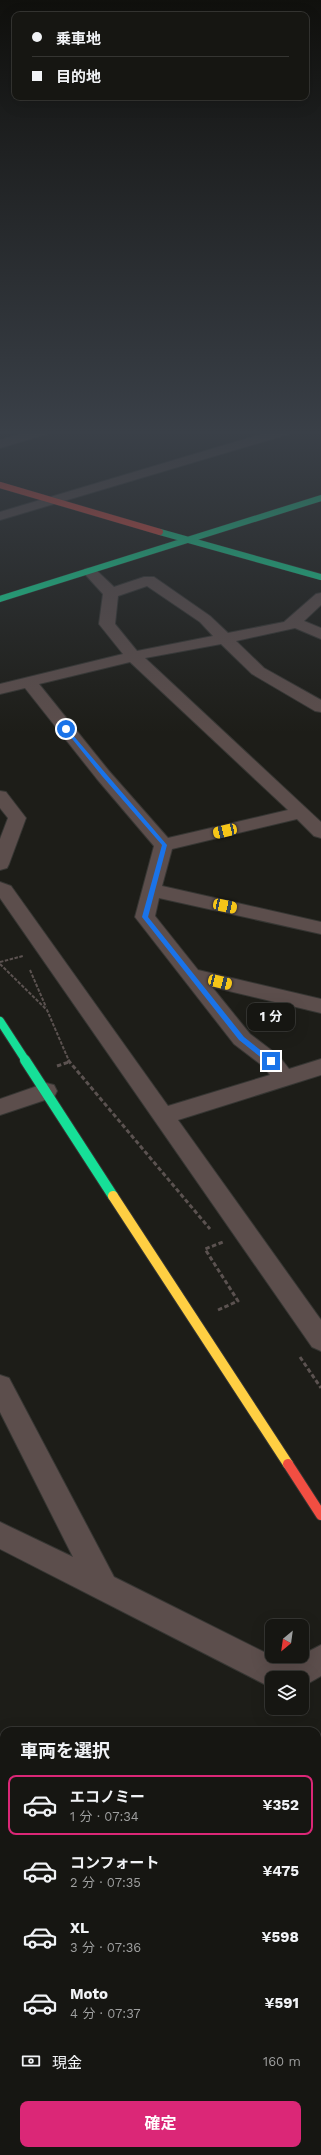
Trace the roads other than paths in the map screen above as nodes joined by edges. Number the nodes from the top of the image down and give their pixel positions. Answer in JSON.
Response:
{"nodes":[{"id":1,"x":158,"y":532,"type":"edge"},
{"id":2,"x":179,"y":532,"type":"edge"},
{"id":3,"x":215,"y":532,"type":"edge"},
{"id":4,"x":169,"y":535,"type":"junction"},
{"id":5,"x":156,"y":539,"type":"dead end"},
{"id":6,"x":188,"y":540,"type":"junction"},
{"id":7,"x":90,"y":572,"type":"junction"},
{"id":8,"x":321,"y":577,"type":"edge"},
{"id":9,"x":111,"y":593,"type":"junction"},
{"id":10,"x":321,"y":597,"type":"edge"},
{"id":11,"x":0,"y":599,"type":"edge"},
{"id":12,"x":294,"y":622,"type":"junction"},
{"id":13,"x":321,"y":634,"type":"edge"},
{"id":14,"x":223,"y":638,"type":"junction"},
{"id":15,"x":133,"y":656,"type":"junction"},
{"id":16,"x":29,"y":682,"type":"junction"},
{"id":17,"x":0,"y":690,"type":"edge"},
{"id":18,"x":321,"y":707,"type":"edge"},
{"id":19,"x":0,"y":796,"type":"edge"},
{"id":20,"x":300,"y":813,"type":"junction"},
{"id":21,"x":321,"y":832,"type":"edge"},
{"id":22,"x":164,"y":845,"type":"junction"},
{"id":23,"x":0,"y":864,"type":"edge"},
{"id":24,"x":0,"y":888,"type":"edge"},
{"id":25,"x":152,"y":890,"type":"junction"},
{"id":26,"x":321,"y":928,"type":"edge"},
{"id":27,"x":190,"y":975,"type":"junction"},
{"id":28,"x":321,"y":1006,"type":"edge"},
{"id":29,"x":0,"y":1021,"type":"edge"},
{"id":30,"x":320,"y":1069,"type":"edge"},
{"id":31,"x":284,"y":1078,"type":"junction"},
{"id":32,"x":46,"y":1091,"type":"junction"},
{"id":33,"x":0,"y":1107,"type":"edge"},
{"id":34,"x":162,"y":1116,"type":"junction"},
{"id":35,"x":321,"y":1340,"type":"edge"},
{"id":36,"x":0,"y":1386,"type":"edge"},
{"id":37,"x":321,"y":1515,"type":"edge"},
{"id":38,"x":0,"y":1535,"type":"edge"},
{"id":39,"x":103,"y":1586,"type":"junction"},
{"id":40,"x":321,"y":1660,"type":"edge"},
{"id":41,"x":271,"y":1671,"type":"edge"},
{"id":42,"x":301,"y":1671,"type":"edge"}],
"edges":[{"from":1,"to":4,"type":"street"},
{"from":2,"to":4,"type":"street"},
{"from":3,"to":6,"type":"street"},
{"from":4,"to":5,"type":"street"},
{"from":4,"to":6,"type":"street"},
{"from":6,"to":7,"type":"street"},
{"from":6,"to":8,"type":"street"},
{"from":7,"to":9,"type":"street"},
{"from":7,"to":11,"type":"street"},
{"from":9,"to":14,"type":"street"},
{"from":9,"to":15,"type":"street"},
{"from":10,"to":12,"type":"street"},
{"from":12,"to":13,"type":"street"},
{"from":12,"to":14,"type":"street"},
{"from":14,"to":15,"type":"street"},
{"from":14,"to":18,"type":"street"},
{"from":15,"to":16,"type":"street"},
{"from":15,"to":20,"type":"street"},
{"from":16,"to":17,"type":"street"},
{"from":16,"to":22,"type":"street"},
{"from":19,"to":23,"type":"street"},
{"from":20,"to":21,"type":"street"},
{"from":20,"to":22,"type":"street"},
{"from":22,"to":25,"type":"street"},
{"from":24,"to":34,"type":"street"},
{"from":25,"to":26,"type":"street"},
{"from":25,"to":27,"type":"street"},
{"from":27,"to":28,"type":"street"},
{"from":27,"to":31,"type":"street"},
{"from":29,"to":32,"type":"street"},
{"from":30,"to":31,"type":"street"},
{"from":31,"to":34,"type":"street"},
{"from":32,"to":33,"type":"street"},
{"from":32,"to":37,"type":"street"},
{"from":34,"to":35,"type":"street"},
{"from":36,"to":39,"type":"street"},
{"from":38,"to":39,"type":"street"},
{"from":39,"to":41,"type":"street"},
{"from":40,"to":42,"type":"street"}]}
